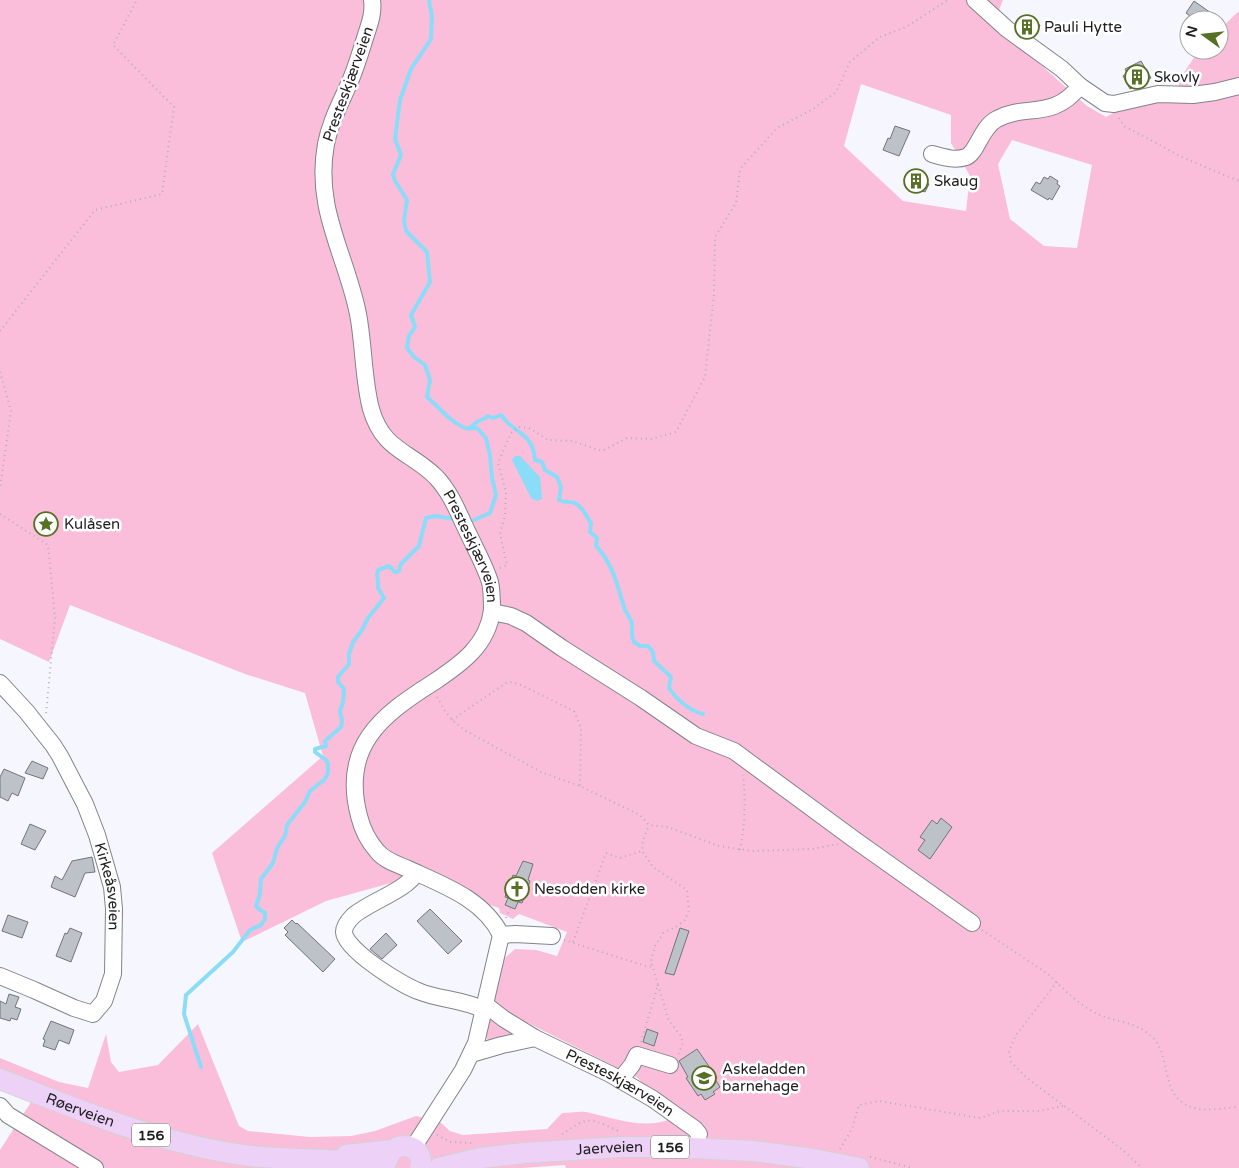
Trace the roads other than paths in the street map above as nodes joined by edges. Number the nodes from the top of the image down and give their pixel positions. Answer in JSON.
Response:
{"nodes":[{"id":1,"x":372,"y":0,"type":"edge"},
{"id":2,"x":975,"y":0,"type":"edge"},
{"id":3,"x":1080,"y":86,"type":"junction"},
{"id":4,"x":1239,"y":86,"type":"edge"},
{"id":5,"x":932,"y":154,"type":"dead end"},
{"id":6,"x":492,"y":612,"type":"junction"},
{"id":7,"x":0,"y":683,"type":"edge"},
{"id":8,"x":416,"y":873,"type":"junction"},
{"id":9,"x":972,"y":924,"type":"road end"},
{"id":10,"x":501,"y":934,"type":"junction"},
{"id":11,"x":552,"y":936,"type":"road end"},
{"id":12,"x":0,"y":976,"type":"edge"},
{"id":13,"x":485,"y":1007,"type":"junction"},
{"id":14,"x":535,"y":1038,"type":"junction"},
{"id":15,"x":471,"y":1054,"type":"junction"},
{"id":16,"x":670,"y":1065,"type":"road end"},
{"id":17,"x":0,"y":1079,"type":"edge"},
{"id":18,"x":620,"y":1080,"type":"junction"},
{"id":19,"x":3,"y":1116,"type":"edge"},
{"id":20,"x":699,"y":1134,"type":"dead end"},
{"id":21,"x":417,"y":1156,"type":"edge"},
{"id":22,"x":480,"y":1158,"type":"junction"},
{"id":23,"x":390,"y":1159,"type":"edge"},
{"id":24,"x":857,"y":1159,"type":"edge"},
{"id":25,"x":309,"y":1160,"type":"junction"},
{"id":26,"x":95,"y":1168,"type":"edge"},
{"id":27,"x":379,"y":1168,"type":"edge"},
{"id":28,"x":439,"y":1168,"type":"edge"}],
"edges":[{"from":1,"to":6,"type":"street","name":"Presteskjærveien"},
{"from":2,"to":3,"type":"street"},
{"from":3,"to":4,"type":"street"},
{"from":3,"to":5,"type":"street"},
{"from":6,"to":8,"type":"street","name":"Presteskjærveien"},
{"from":6,"to":9,"type":"street"},
{"from":7,"to":12,"type":"street","name":"Kirkeåsveien"},
{"from":8,"to":10,"type":"street","name":"Presteskjærveien"},
{"from":8,"to":13,"type":"street","name":"Presteskjærveien"},
{"from":10,"to":11,"type":"street"},
{"from":10,"to":13,"type":"street"},
{"from":13,"to":14,"type":"street","name":"Presteskjærveien"},
{"from":13,"to":15,"type":"street"},
{"from":14,"to":15,"type":"street"},
{"from":14,"to":18,"type":"street","name":"Presteskjærveien"},
{"from":15,"to":21,"type":"street"},
{"from":16,"to":18,"type":"street"},
{"from":17,"to":25,"type":"main road","name":"Røerveien","number":"156"},
{"from":18,"to":20,"type":"street","name":"Presteskjærveien"},
{"from":19,"to":26,"type":"street"},
{"from":21,"to":22,"type":"main road","name":"Jaerveien","number":"156"},
{"from":21,"to":23,"type":"main road","number":"156"},
{"from":22,"to":24,"type":"main road","name":"Jaerveien","number":"156"},
{"from":22,"to":28,"type":"main road","name":"Jaerveien","number":"156"},
{"from":23,"to":25,"type":"main road","name":"Røerveien","number":"156"},
{"from":25,"to":27,"type":"main road","name":"Røerveien","number":"156"}]}
